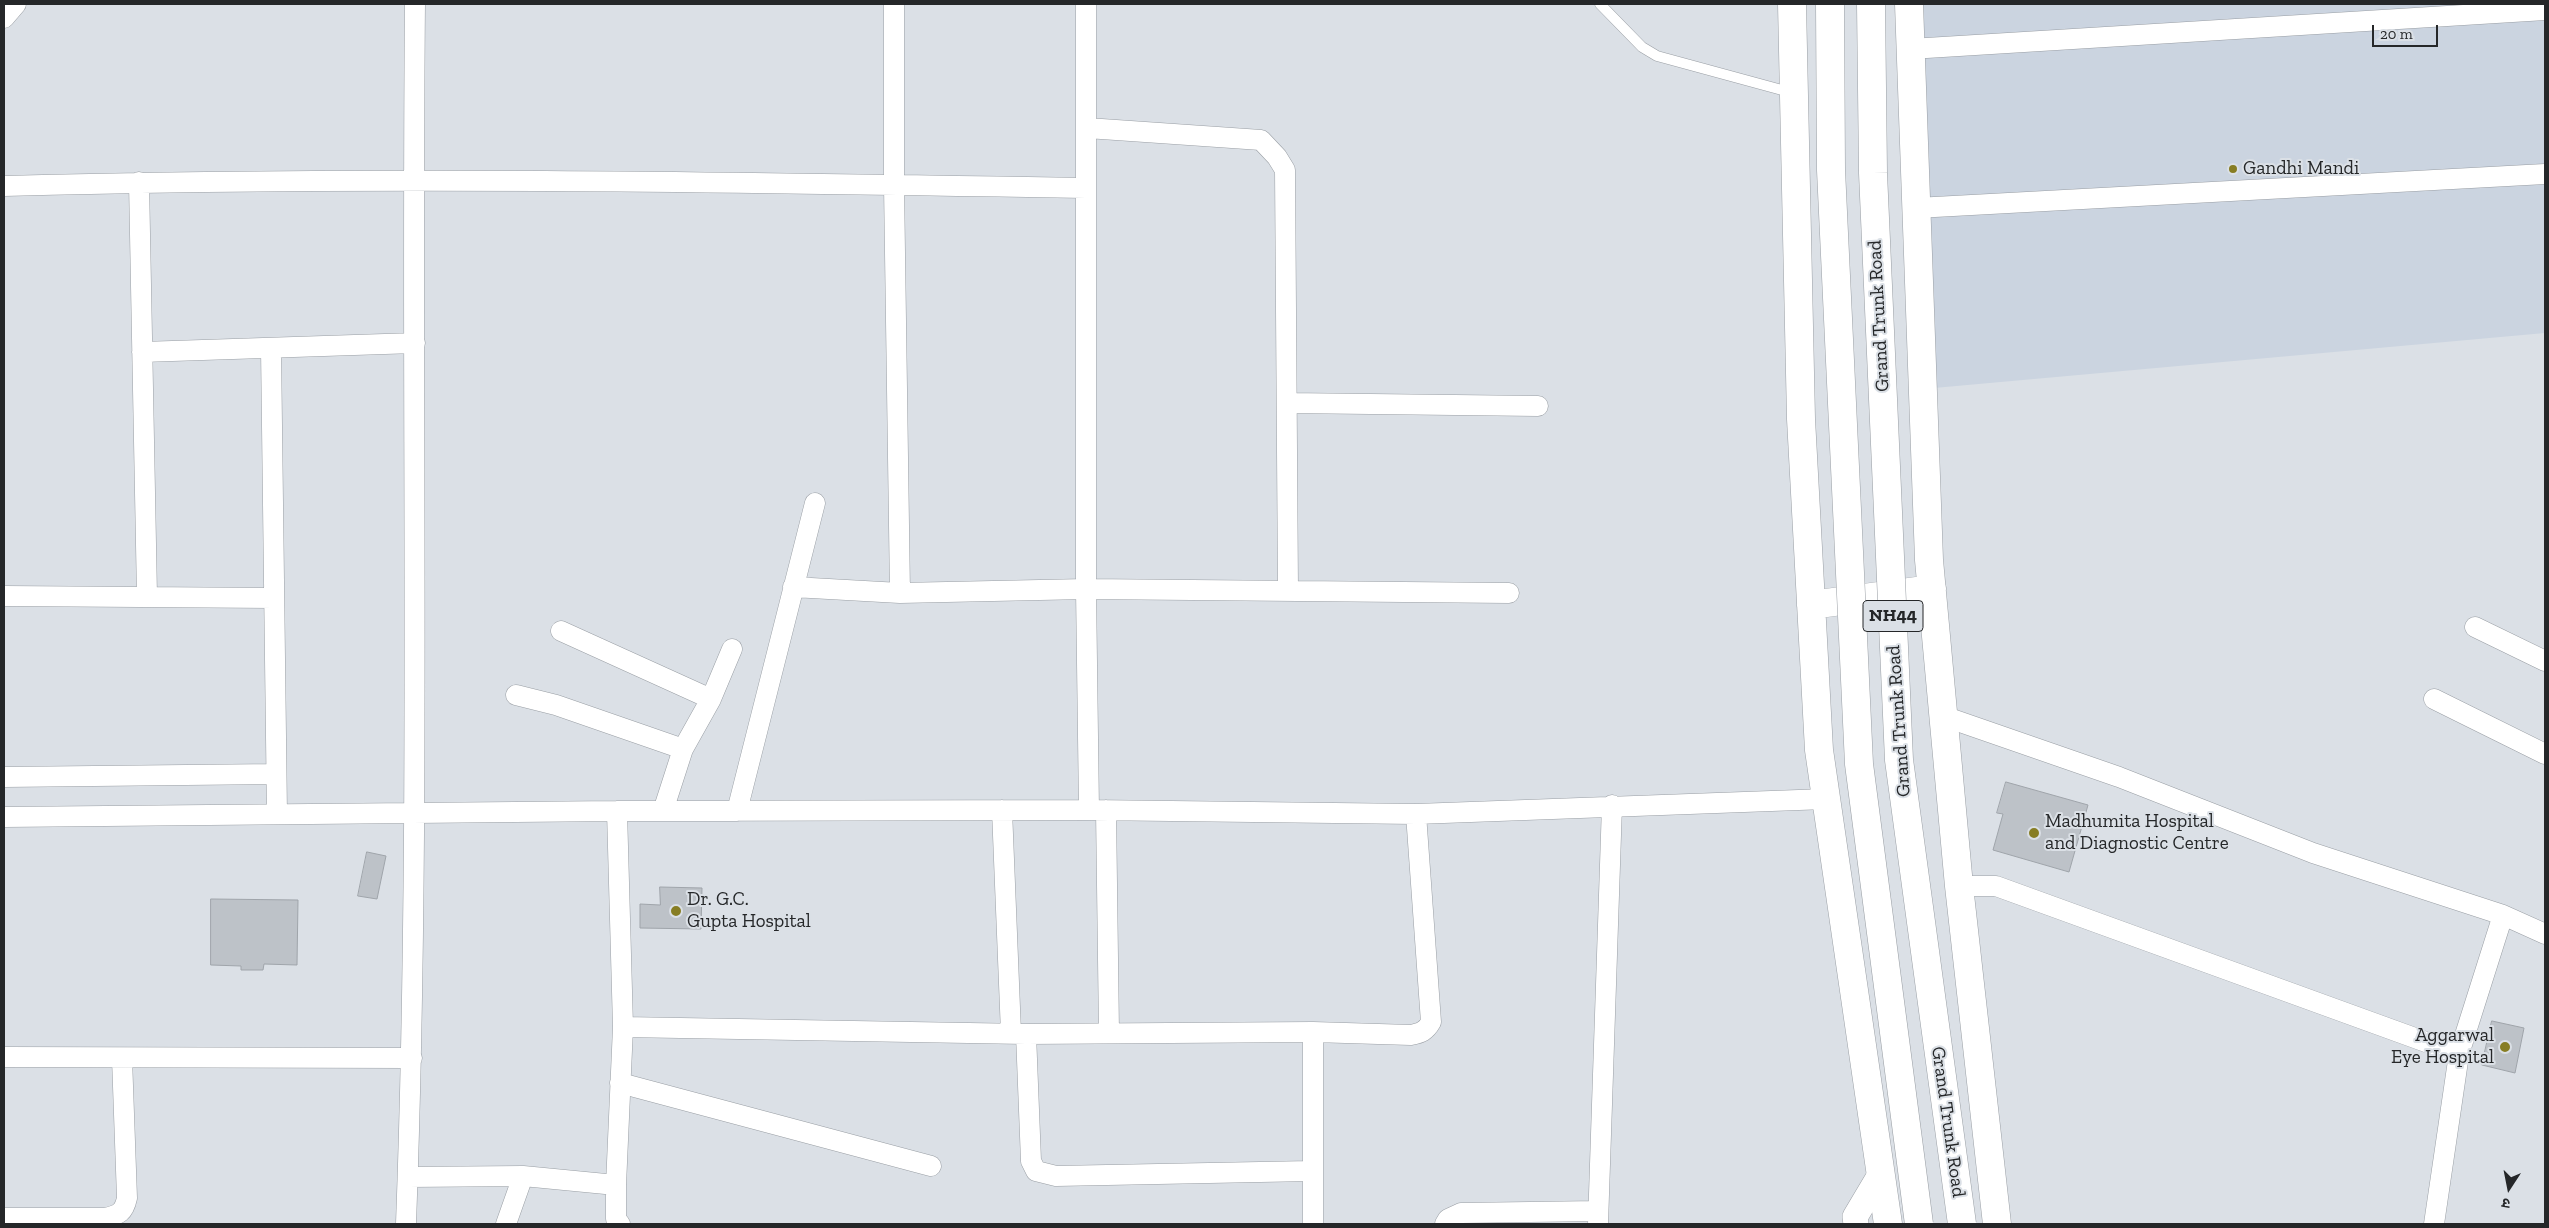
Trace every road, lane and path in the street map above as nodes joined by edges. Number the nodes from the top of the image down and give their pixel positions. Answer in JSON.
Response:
{"nodes":[{"id":1,"x":16,"y":4,"type":"edge"},
{"id":2,"x":415,"y":4,"type":"edge"},
{"id":3,"x":894,"y":4,"type":"edge"},
{"id":4,"x":1086,"y":4,"type":"edge"},
{"id":5,"x":1600,"y":4,"type":"edge"},
{"id":6,"x":1792,"y":4,"type":"edge"},
{"id":7,"x":1830,"y":4,"type":"edge"},
{"id":8,"x":1871,"y":4,"type":"edge"},
{"id":9,"x":1909,"y":4,"type":"edge"},
{"id":10,"x":2545,"y":10,"type":"edge"},
{"id":11,"x":4,"y":18,"type":"edge"},
{"id":12,"x":1910,"y":50,"type":"junction"},
{"id":13,"x":1794,"y":93,"type":"junction"},
{"id":14,"x":1087,"y":128,"type":"junction"},
{"id":15,"x":2545,"y":174,"type":"edge"},
{"id":16,"x":413,"y":180,"type":"junction"},
{"id":17,"x":139,"y":182,"type":"junction"},
{"id":18,"x":894,"y":185,"type":"junction"},
{"id":19,"x":4,"y":186,"type":"edge"},
{"id":20,"x":1086,"y":188,"type":"junction"},
{"id":21,"x":1916,"y":208,"type":"junction"},
{"id":22,"x":415,"y":343,"type":"junction"},
{"id":23,"x":271,"y":348,"type":"junction"},
{"id":24,"x":142,"y":352,"type":"junction"},
{"id":25,"x":1287,"y":403,"type":"junction"},
{"id":26,"x":1538,"y":406,"type":"dead end"},
{"id":27,"x":815,"y":503,"type":"dead end"},
{"id":28,"x":793,"y":586,"type":"junction"},
{"id":29,"x":1086,"y":589,"type":"junction"},
{"id":30,"x":1932,"y":589,"type":"junction"},
{"id":31,"x":1288,"y":591,"type":"junction"},
{"id":32,"x":900,"y":593,"type":"junction"},
{"id":33,"x":1509,"y":593,"type":"dead end"},
{"id":34,"x":4,"y":596,"type":"edge"},
{"id":35,"x":148,"y":596,"type":"junction"},
{"id":36,"x":274,"y":598,"type":"junction"},
{"id":37,"x":1811,"y":605,"type":"junction"},
{"id":38,"x":2475,"y":627,"type":"dead end"},
{"id":39,"x":561,"y":631,"type":"dead end"},
{"id":40,"x":732,"y":649,"type":"dead end"},
{"id":41,"x":2545,"y":661,"type":"edge"},
{"id":42,"x":516,"y":695,"type":"dead end"},
{"id":43,"x":2434,"y":699,"type":"dead end"},
{"id":44,"x":711,"y":700,"type":"junction"},
{"id":45,"x":1943,"y":716,"type":"junction"},
{"id":46,"x":683,"y":748,"type":"junction"},
{"id":47,"x":2545,"y":754,"type":"edge"},
{"id":48,"x":276,"y":774,"type":"junction"},
{"id":49,"x":4,"y":777,"type":"edge"},
{"id":50,"x":1826,"y":799,"type":"junction"},
{"id":51,"x":1612,"y":805,"type":"junction"},
{"id":52,"x":1002,"y":810,"type":"junction"},
{"id":53,"x":1097,"y":810,"type":"junction"},
{"id":54,"x":617,"y":811,"type":"junction"},
{"id":55,"x":663,"y":811,"type":"junction"},
{"id":56,"x":737,"y":811,"type":"junction"},
{"id":57,"x":414,"y":813,"type":"junction"},
{"id":58,"x":277,"y":814,"type":"junction"},
{"id":59,"x":1416,"y":814,"type":"junction"},
{"id":60,"x":4,"y":817,"type":"edge"},
{"id":61,"x":1959,"y":886,"type":"junction"},
{"id":62,"x":2503,"y":915,"type":"junction"},
{"id":63,"x":2545,"y":934,"type":"edge"},
{"id":64,"x":623,"y":1027,"type":"junction"},
{"id":65,"x":1313,"y":1032,"type":"junction"},
{"id":66,"x":1019,"y":1033,"type":"junction"},
{"id":67,"x":1109,"y":1034,"type":"junction"},
{"id":68,"x":2459,"y":1054,"type":"junction"},
{"id":69,"x":4,"y":1058,"type":"edge"},
{"id":70,"x":122,"y":1058,"type":"junction"},
{"id":71,"x":412,"y":1058,"type":"junction"},
{"id":72,"x":620,"y":1083,"type":"junction"},
{"id":73,"x":932,"y":1166,"type":"dead end"},
{"id":74,"x":1312,"y":1172,"type":"junction"},
{"id":75,"x":1880,"y":1175,"type":"junction"},
{"id":76,"x":523,"y":1176,"type":"junction"},
{"id":77,"x":408,"y":1177,"type":"junction"},
{"id":78,"x":616,"y":1185,"type":"junction"},
{"id":79,"x":4,"y":1218,"type":"edge"},
{"id":80,"x":1598,"y":1218,"type":"edge"},
{"id":81,"x":406,"y":1224,"type":"edge"},
{"id":82,"x":506,"y":1224,"type":"edge"},
{"id":83,"x":620,"y":1224,"type":"edge"},
{"id":84,"x":1313,"y":1224,"type":"edge"},
{"id":85,"x":1445,"y":1224,"type":"edge"},
{"id":86,"x":1856,"y":1224,"type":"edge"},
{"id":87,"x":1888,"y":1224,"type":"edge"},
{"id":88,"x":1919,"y":1224,"type":"edge"},
{"id":89,"x":1962,"y":1224,"type":"edge"},
{"id":90,"x":1997,"y":1224,"type":"edge"},
{"id":91,"x":2434,"y":1224,"type":"edge"}],
"edges":[{"from":1,"to":11,"type":"street"},
{"from":2,"to":16,"type":"street"},
{"from":3,"to":18,"type":"street"},
{"from":4,"to":14,"type":"street"},
{"from":5,"to":13,"type":"lane"},
{"from":6,"to":13,"type":"highway"},
{"from":7,"to":88,"type":"highway","number":"NH44","bridge":true},
{"from":8,"to":89,"type":"highway","name":"Grand Trunk Road","number":"NH44","bridge":true},
{"from":9,"to":12,"type":"highway"},
{"from":10,"to":12,"type":"street"},
{"from":12,"to":21,"type":"highway"},
{"from":13,"to":37,"type":"highway"},
{"from":14,"to":20,"type":"street"},
{"from":14,"to":25,"type":"street"},
{"from":15,"to":21,"type":"street"},
{"from":16,"to":17,"type":"street"},
{"from":16,"to":18,"type":"street"},
{"from":16,"to":22,"type":"street"},
{"from":17,"to":19,"type":"street"},
{"from":17,"to":24,"type":"street"},
{"from":18,"to":20,"type":"street"},
{"from":18,"to":32,"type":"street"},
{"from":20,"to":29,"type":"street"},
{"from":21,"to":30,"type":"highway"},
{"from":22,"to":23,"type":"street"},
{"from":22,"to":57,"type":"street"},
{"from":23,"to":24,"type":"street"},
{"from":23,"to":36,"type":"street"},
{"from":24,"to":35,"type":"street"},
{"from":25,"to":26,"type":"street"},
{"from":25,"to":31,"type":"street"},
{"from":27,"to":28,"type":"street"},
{"from":28,"to":32,"type":"street"},
{"from":28,"to":56,"type":"street"},
{"from":29,"to":31,"type":"street"},
{"from":29,"to":32,"type":"street"},
{"from":29,"to":53,"type":"street"},
{"from":30,"to":37,"type":"highway"},
{"from":30,"to":45,"type":"highway"},
{"from":31,"to":33,"type":"street"},
{"from":34,"to":35,"type":"street"},
{"from":35,"to":36,"type":"street"},
{"from":36,"to":48,"type":"street"},
{"from":37,"to":50,"type":"highway"},
{"from":38,"to":41,"type":"street"},
{"from":39,"to":44,"type":"street"},
{"from":40,"to":44,"type":"street"},
{"from":42,"to":46,"type":"street"},
{"from":43,"to":47,"type":"street"},
{"from":44,"to":46,"type":"street"},
{"from":45,"to":61,"type":"highway"},
{"from":45,"to":62,"type":"street"},
{"from":46,"to":55,"type":"street"},
{"from":48,"to":49,"type":"street"},
{"from":48,"to":58,"type":"street"},
{"from":50,"to":51,"type":"street"},
{"from":50,"to":75,"type":"highway"},
{"from":51,"to":59,"type":"street"},
{"from":51,"to":80,"type":"street"},
{"from":52,"to":53,"type":"street"},
{"from":52,"to":56,"type":"street"},
{"from":52,"to":66,"type":"street"},
{"from":53,"to":59,"type":"street"},
{"from":53,"to":67,"type":"street"},
{"from":54,"to":55,"type":"street"},
{"from":54,"to":57,"type":"street"},
{"from":54,"to":64,"type":"street"},
{"from":55,"to":56,"type":"street"},
{"from":57,"to":58,"type":"street"},
{"from":57,"to":71,"type":"street"},
{"from":58,"to":60,"type":"street"},
{"from":59,"to":65,"type":"street"},
{"from":61,"to":68,"type":"street"},
{"from":61,"to":90,"type":"highway"},
{"from":62,"to":63,"type":"street"},
{"from":62,"to":68,"type":"street"},
{"from":64,"to":66,"type":"street"},
{"from":64,"to":72,"type":"street"},
{"from":65,"to":67,"type":"street"},
{"from":65,"to":74,"type":"street"},
{"from":66,"to":67,"type":"street"},
{"from":66,"to":74,"type":"street"},
{"from":68,"to":91,"type":"street"},
{"from":69,"to":70,"type":"street"},
{"from":70,"to":71,"type":"street"},
{"from":70,"to":79,"type":"street"},
{"from":71,"to":77,"type":"street"},
{"from":72,"to":73,"type":"street"},
{"from":72,"to":78,"type":"street"},
{"from":74,"to":84,"type":"street"},
{"from":75,"to":86,"type":"street"},
{"from":75,"to":87,"type":"highway"},
{"from":76,"to":77,"type":"street"},
{"from":76,"to":78,"type":"street"},
{"from":76,"to":82,"type":"street"},
{"from":77,"to":81,"type":"street"},
{"from":78,"to":83,"type":"street"},
{"from":80,"to":85,"type":"street"}]}
